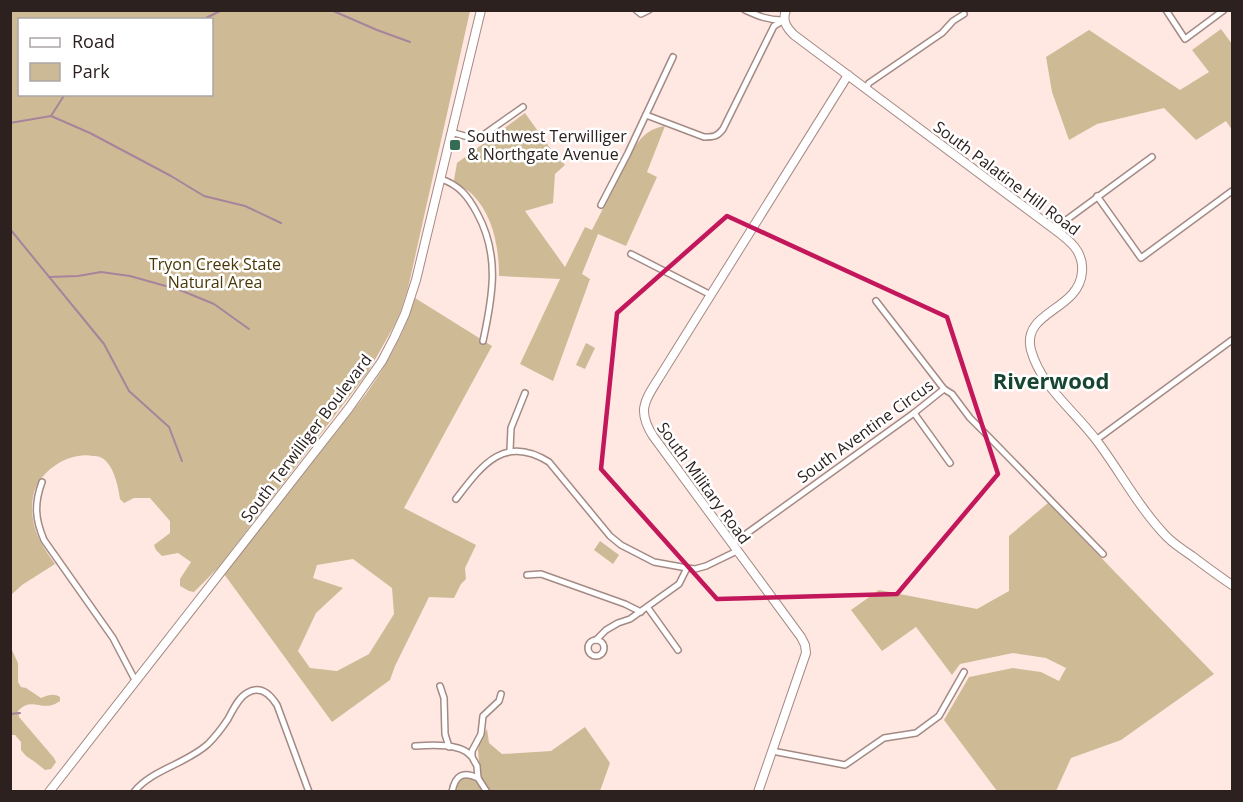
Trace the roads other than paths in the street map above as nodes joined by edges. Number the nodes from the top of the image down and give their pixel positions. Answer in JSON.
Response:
{"nodes":[{"id":1,"x":481,"y":10,"type":"edge"},
{"id":2,"x":649,"y":10,"type":"edge"},
{"id":3,"x":745,"y":10,"type":"edge"},
{"id":4,"x":786,"y":10,"type":"edge"},
{"id":5,"x":1166,"y":10,"type":"edge"},
{"id":6,"x":1224,"y":10,"type":"edge"},
{"id":7,"x":637,"y":12,"type":"edge"},
{"id":8,"x":964,"y":14,"type":"dead end"},
{"id":9,"x":784,"y":20,"type":"junction"},
{"id":10,"x":673,"y":57,"type":"dead end"},
{"id":11,"x":848,"y":75,"type":"junction"},
{"id":12,"x":866,"y":88,"type":"junction"},
{"id":13,"x":523,"y":107,"type":"dead end"},
{"id":14,"x":646,"y":115,"type":"junction"},
{"id":15,"x":451,"y":132,"type":"junction"},
{"id":16,"x":1152,"y":157,"type":"dead end"},
{"id":17,"x":441,"y":179,"type":"junction"},
{"id":18,"x":1233,"y":190,"type":"edge"},
{"id":19,"x":1097,"y":196,"type":"junction"},
{"id":20,"x":601,"y":205,"type":"dead end"},
{"id":21,"x":1054,"y":229,"type":"junction"},
{"id":22,"x":631,"y":254,"type":"dead end"},
{"id":23,"x":711,"y":295,"type":"junction"},
{"id":24,"x":876,"y":301,"type":"dead end"},
{"id":25,"x":1233,"y":340,"type":"edge"},
{"id":26,"x":483,"y":341,"type":"dead end"},
{"id":27,"x":944,"y":390,"type":"junction"},
{"id":28,"x":525,"y":393,"type":"dead end"},
{"id":29,"x":914,"y":413,"type":"junction"},
{"id":30,"x":1096,"y":440,"type":"junction"},
{"id":31,"x":510,"y":450,"type":"junction"},
{"id":32,"x":950,"y":463,"type":"dead end"},
{"id":33,"x":42,"y":482,"type":"dead end"},
{"id":34,"x":456,"y":499,"type":"dead end"},
{"id":35,"x":735,"y":547,"type":"junction"},
{"id":36,"x":1102,"y":554,"type":"dead end"},
{"id":37,"x":687,"y":568,"type":"junction"},
{"id":38,"x":527,"y":574,"type":"dead end"},
{"id":39,"x":1233,"y":585,"type":"edge"},
{"id":40,"x":648,"y":608,"type":"junction"},
{"id":41,"x":641,"y":612,"type":"junction"},
{"id":42,"x":596,"y":640,"type":"dead end"},
{"id":43,"x":678,"y":650,"type":"dead end"},
{"id":44,"x":964,"y":672,"type":"dead end"},
{"id":45,"x":135,"y":680,"type":"junction"},
{"id":46,"x":440,"y":686,"type":"dead end"},
{"id":47,"x":501,"y":694,"type":"dead end"},
{"id":48,"x":415,"y":746,"type":"dead end"},
{"id":49,"x":449,"y":747,"type":"junction"},
{"id":50,"x":772,"y":751,"type":"junction"},
{"id":51,"x":472,"y":757,"type":"junction"},
{"id":52,"x":478,"y":778,"type":"junction"},
{"id":53,"x":54,"y":790,"type":"edge"},
{"id":54,"x":134,"y":792,"type":"edge"},
{"id":55,"x":309,"y":792,"type":"edge"},
{"id":56,"x":452,"y":792,"type":"edge"},
{"id":57,"x":487,"y":792,"type":"edge"},
{"id":58,"x":758,"y":792,"type":"edge"}],
"edges":[{"from":1,"to":15,"type":"street","name":"South Terwilliger Boulevard"},
{"from":2,"to":7,"type":"street"},
{"from":3,"to":9,"type":"street"},
{"from":4,"to":9,"type":"street"},
{"from":5,"to":6,"type":"street"},
{"from":8,"to":12,"type":"street"},
{"from":9,"to":11,"type":"street","name":"South Palatine Hill Road"},
{"from":9,"to":14,"type":"street"},
{"from":10,"to":14,"type":"street"},
{"from":11,"to":12,"type":"street","name":"South Palatine Hill Road"},
{"from":11,"to":23,"type":"street","name":"South Military Road"},
{"from":12,"to":21,"type":"street","name":"South Palatine Hill Road"},
{"from":13,"to":15,"type":"street"},
{"from":14,"to":20,"type":"street"},
{"from":15,"to":17,"type":"street","name":"South Terwilliger Boulevard"},
{"from":16,"to":19,"type":"street"},
{"from":17,"to":26,"type":"street"},
{"from":17,"to":45,"type":"street","name":"South Terwilliger Boulevard"},
{"from":18,"to":19,"type":"street"},
{"from":19,"to":21,"type":"street"},
{"from":21,"to":30,"type":"street","name":"South Palatine Hill Road"},
{"from":22,"to":23,"type":"street"},
{"from":23,"to":35,"type":"street","name":"South Military Road"},
{"from":24,"to":27,"type":"street"},
{"from":25,"to":30,"type":"street"},
{"from":27,"to":29,"type":"street","name":"South Aventine Circus"},
{"from":27,"to":36,"type":"street","name":"South Aventine Circus"},
{"from":28,"to":31,"type":"street"},
{"from":29,"to":32,"type":"street"},
{"from":29,"to":35,"type":"street","name":"South Aventine Circus"},
{"from":30,"to":39,"type":"street","name":"South Palatine Hill Road"},
{"from":31,"to":34,"type":"street"},
{"from":31,"to":37,"type":"street"},
{"from":33,"to":45,"type":"street"},
{"from":35,"to":37,"type":"street","name":"South Aventine Circus"},
{"from":35,"to":50,"type":"street","name":"South Military Road"},
{"from":37,"to":40,"type":"street"},
{"from":38,"to":41,"type":"street"},
{"from":40,"to":41,"type":"street"},
{"from":40,"to":43,"type":"street"},
{"from":41,"to":42,"type":"street"},
{"from":44,"to":50,"type":"street"},
{"from":45,"to":53,"type":"street","name":"South Terwilliger Boulevard"},
{"from":46,"to":49,"type":"street"},
{"from":47,"to":51,"type":"street"},
{"from":48,"to":49,"type":"street"},
{"from":49,"to":51,"type":"street"},
{"from":50,"to":58,"type":"street","name":"South Military Road"},
{"from":51,"to":52,"type":"street"},
{"from":52,"to":56,"type":"street"},
{"from":52,"to":57,"type":"street"},
{"from":54,"to":55,"type":"street"}]}
